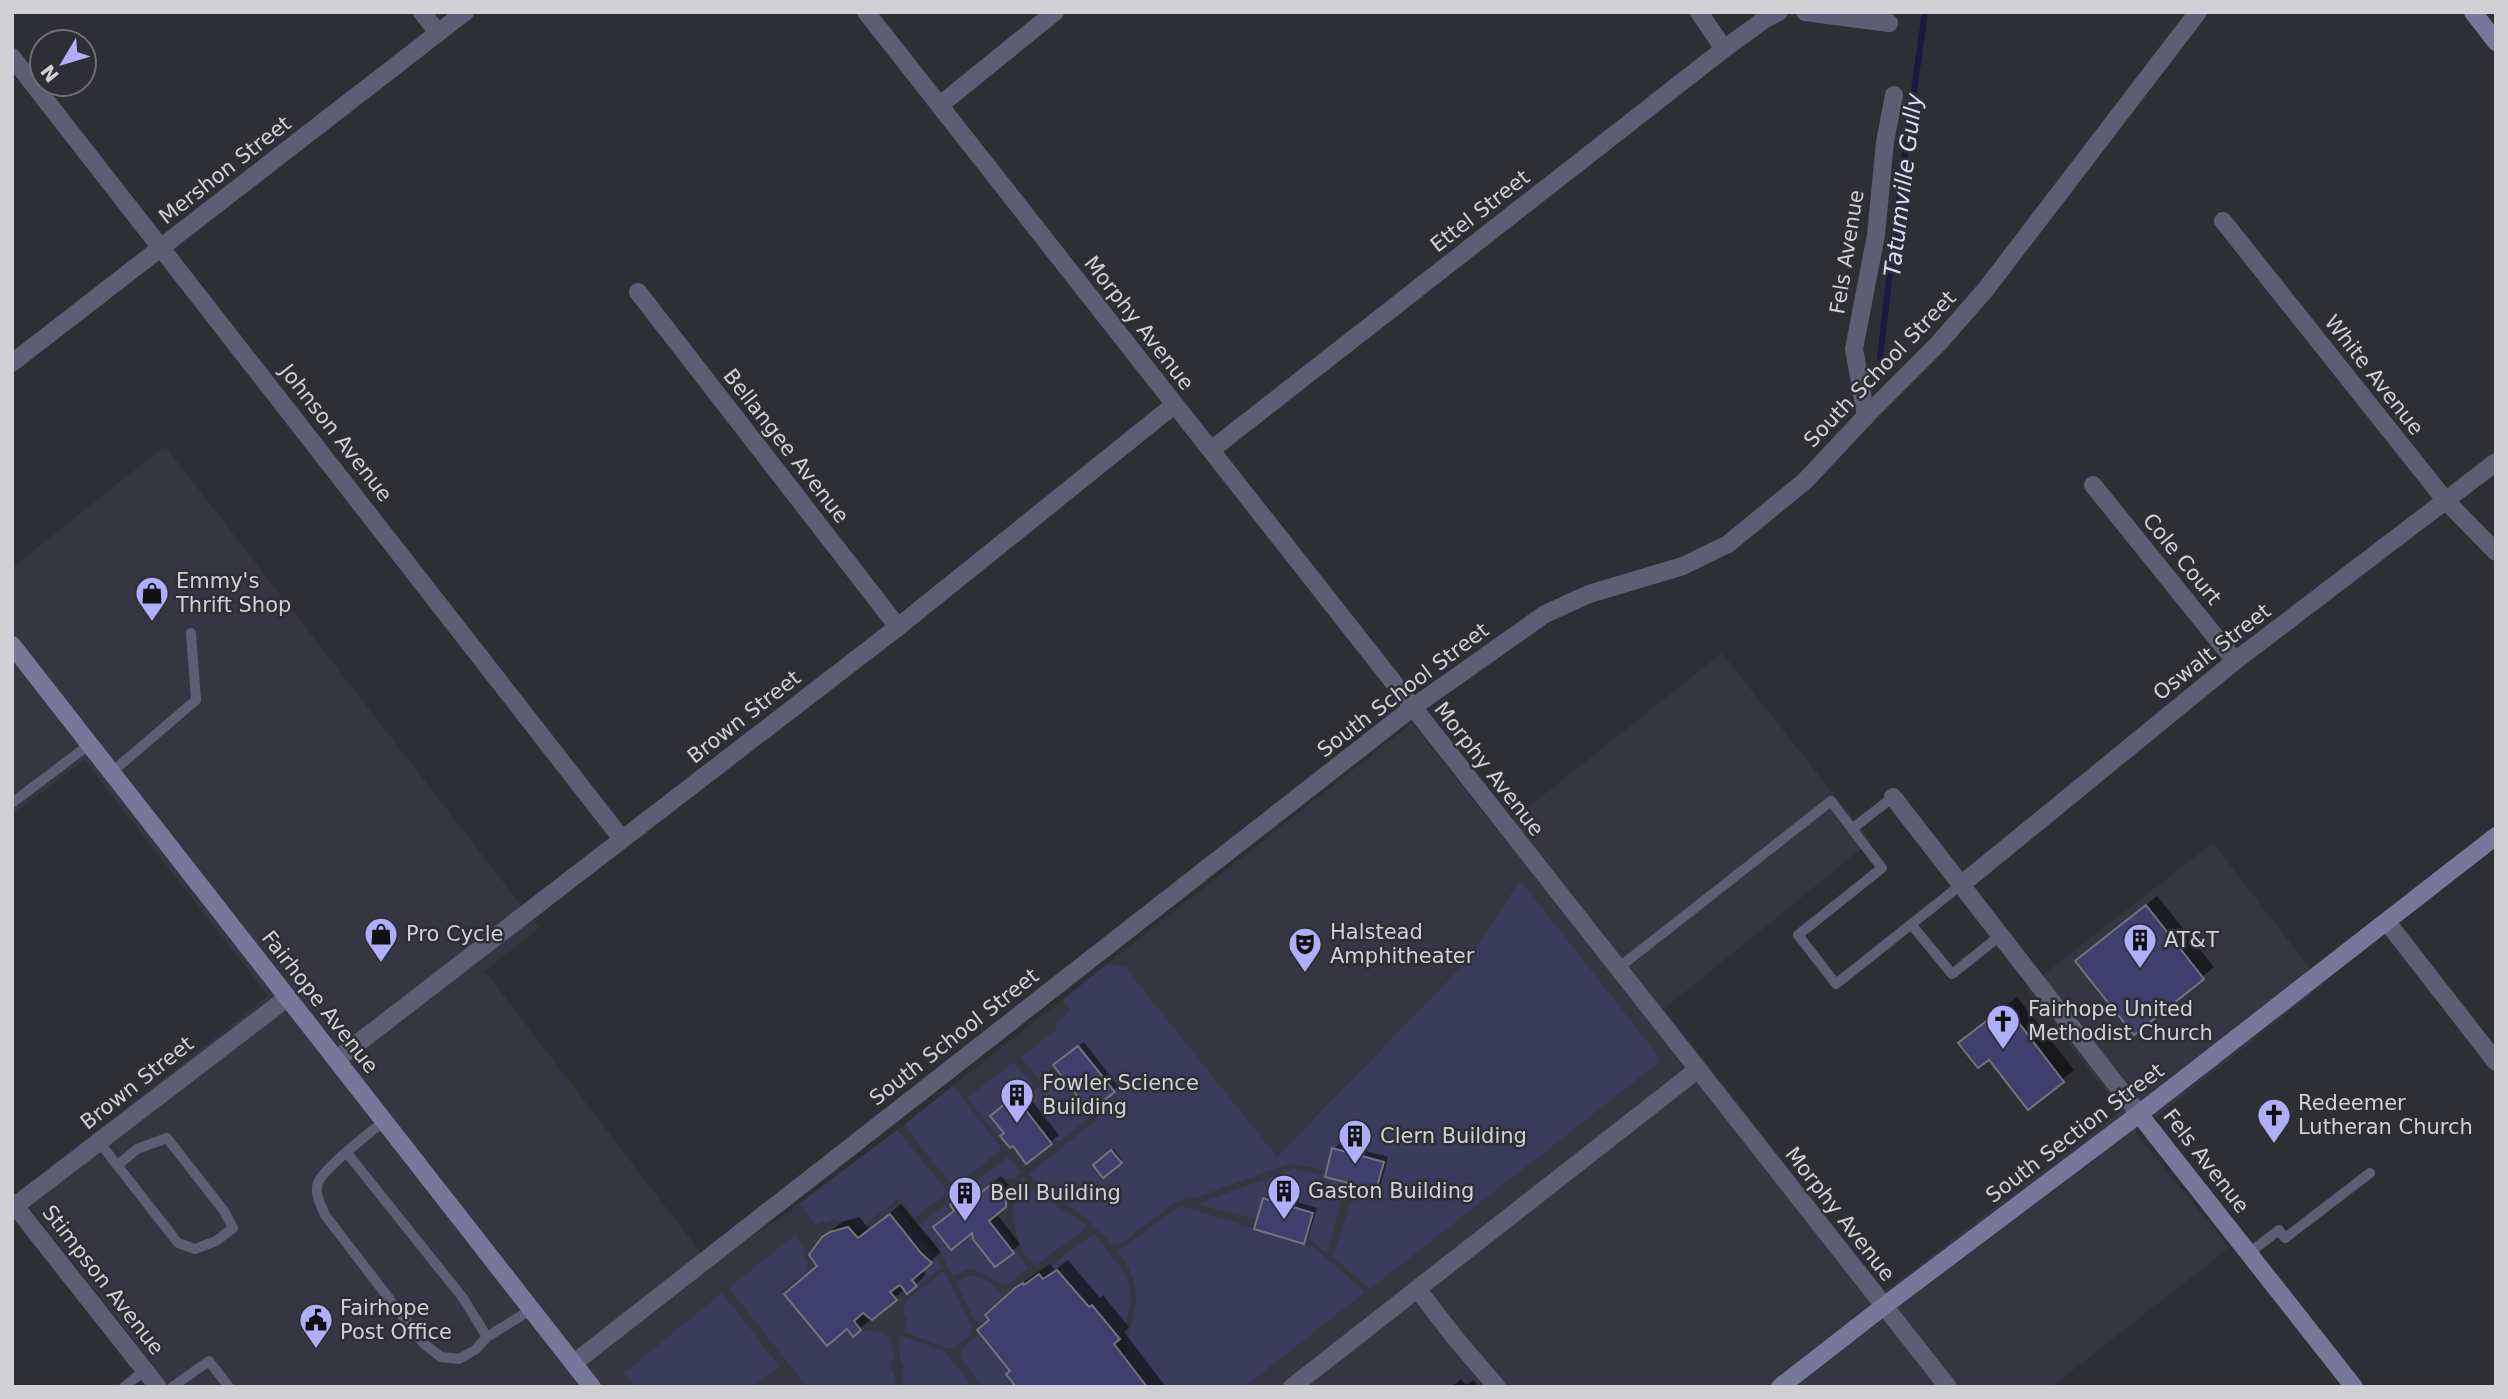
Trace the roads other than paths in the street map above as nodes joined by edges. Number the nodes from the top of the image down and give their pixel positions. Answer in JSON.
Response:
{"nodes":[{"id":1,"x":422,"y":12,"type":"edge"},
{"id":2,"x":465,"y":12,"type":"edge"},
{"id":3,"x":866,"y":12,"type":"edge"},
{"id":4,"x":1055,"y":12,"type":"edge"},
{"id":5,"x":1699,"y":12,"type":"edge"},
{"id":6,"x":1779,"y":12,"type":"edge"},
{"id":7,"x":1805,"y":12,"type":"edge"},
{"id":8,"x":2198,"y":12,"type":"edge"},
{"id":9,"x":2473,"y":12,"type":"edge"},
{"id":10,"x":1889,"y":23,"type":"dead end"},
{"id":11,"x":438,"y":33,"type":"junction"},
{"id":12,"x":2496,"y":42,"type":"edge"},
{"id":13,"x":1724,"y":49,"type":"junction"},
{"id":14,"x":12,"y":57,"type":"edge"},
{"id":15,"x":1894,"y":94,"type":"dead end"},
{"id":16,"x":940,"y":105,"type":"junction"},
{"id":17,"x":2223,"y":221,"type":"dead end"},
{"id":18,"x":163,"y":247,"type":"junction"},
{"id":19,"x":639,"y":292,"type":"dead end"},
{"id":20,"x":12,"y":363,"type":"edge"},
{"id":21,"x":1174,"y":405,"type":"junction"},
{"id":22,"x":1866,"y":416,"type":"junction"},
{"id":23,"x":1211,"y":450,"type":"junction"},
{"id":24,"x":2496,"y":462,"type":"edge"},
{"id":25,"x":2093,"y":485,"type":"dead end"},
{"id":26,"x":2446,"y":501,"type":"junction"},
{"id":27,"x":2496,"y":552,"type":"edge"},
{"id":28,"x":898,"y":627,"type":"junction"},
{"id":29,"x":191,"y":633,"type":"dead end"},
{"id":30,"x":12,"y":645,"type":"edge"},
{"id":31,"x":2235,"y":661,"type":"junction"},
{"id":32,"x":1412,"y":708,"type":"junction"},
{"id":33,"x":90,"y":744,"type":"junction"},
{"id":34,"x":112,"y":772,"type":"junction"},
{"id":35,"x":1893,"y":797,"type":"joint"},
{"id":36,"x":12,"y":803,"type":"edge"},
{"id":37,"x":1852,"y":829,"type":"junction"},
{"id":38,"x":2496,"y":836,"type":"edge"},
{"id":39,"x":622,"y":839,"type":"junction"},
{"id":40,"x":1962,"y":884,"type":"junction"},
{"id":41,"x":2387,"y":922,"type":"junction"},
{"id":42,"x":1912,"y":924,"type":"junction"},
{"id":43,"x":2001,"y":934,"type":"junction"},
{"id":44,"x":1617,"y":969,"type":"junction"},
{"id":45,"x":287,"y":998,"type":"junction"},
{"id":46,"x":336,"y":1060,"type":"junction"},
{"id":47,"x":2496,"y":1062,"type":"edge"},
{"id":48,"x":1697,"y":1070,"type":"junction"},
{"id":49,"x":2139,"y":1114,"type":"junction"},
{"id":50,"x":384,"y":1121,"type":"junction"},
{"id":51,"x":99,"y":1142,"type":"junction"},
{"id":52,"x":347,"y":1153,"type":"junction"},
{"id":53,"x":118,"y":1165,"type":"junction"},
{"id":54,"x":2370,"y":1173,"type":"dead end"},
{"id":55,"x":14,"y":1204,"type":"edge"},
{"id":56,"x":2249,"y":1253,"type":"junction"},
{"id":57,"x":1418,"y":1290,"type":"junction"},
{"id":58,"x":1884,"y":1306,"type":"junction"},
{"id":59,"x":532,"y":1309,"type":"junction"},
{"id":60,"x":487,"y":1336,"type":"junction"},
{"id":61,"x":574,"y":1363,"type":"junction"},
{"id":62,"x":145,"y":1370,"type":"junction"},
{"id":63,"x":1787,"y":1385,"type":"edge"},
{"id":64,"x":124,"y":1387,"type":"edge"},
{"id":65,"x":158,"y":1387,"type":"edge"},
{"id":66,"x":172,"y":1387,"type":"edge"},
{"id":67,"x":229,"y":1387,"type":"edge"},
{"id":68,"x":592,"y":1387,"type":"edge"},
{"id":69,"x":1293,"y":1387,"type":"edge"},
{"id":70,"x":1497,"y":1387,"type":"edge"},
{"id":71,"x":1948,"y":1387,"type":"edge"},
{"id":72,"x":2354,"y":1387,"type":"edge"}],
"edges":[{"from":1,"to":11,"type":"street"},
{"from":2,"to":11,"type":"street","name":"Mershon Street"},
{"from":3,"to":16,"type":"street","name":"Morphy Avenue"},
{"from":4,"to":16,"type":"street"},
{"from":5,"to":13,"type":"street"},
{"from":6,"to":13,"type":"street","name":"Ettel Street"},
{"from":7,"to":10,"type":"street"},
{"from":8,"to":22,"type":"street","name":"South School Street"},
{"from":9,"to":12,"type":"street"},
{"from":11,"to":18,"type":"street","name":"Mershon Street"},
{"from":13,"to":23,"type":"street","name":"Ettel Street"},
{"from":14,"to":18,"type":"street","name":"Johnson Avenue"},
{"from":15,"to":22,"type":"street","name":"Fels Avenue"},
{"from":16,"to":21,"type":"street","name":"Morphy Avenue"},
{"from":17,"to":26,"type":"street","name":"White Avenue"},
{"from":18,"to":20,"type":"street","name":"Mershon Street"},
{"from":18,"to":39,"type":"street","name":"Johnson Avenue"},
{"from":19,"to":28,"type":"street","name":"Bellangee Avenue"},
{"from":21,"to":23,"type":"street","name":"Morphy Avenue"},
{"from":21,"to":28,"type":"street","name":"Brown Street"},
{"from":22,"to":32,"type":"street","name":"South School Street"},
{"from":23,"to":32,"type":"street","name":"Morphy Avenue"},
{"from":24,"to":26,"type":"street","name":"Oswalt Street"},
{"from":25,"to":31,"type":"street","name":"Cole Court"},
{"from":26,"to":27,"type":"street","name":"White Avenue"},
{"from":26,"to":31,"type":"street","name":"Oswalt Street"},
{"from":28,"to":39,"type":"street","name":"Brown Street"},
{"from":29,"to":34,"type":"lane"},
{"from":30,"to":33,"type":"street","name":"Fairhope Avenue"},
{"from":31,"to":40,"type":"street","name":"Oswalt Street"},
{"from":32,"to":44,"type":"street","name":"Morphy Avenue"},
{"from":32,"to":61,"type":"street","name":"South School Street"},
{"from":33,"to":34,"type":"street","name":"Fairhope Avenue"},
{"from":33,"to":36,"type":"lane"},
{"from":34,"to":45,"type":"street","name":"Fairhope Avenue"},
{"from":35,"to":37,"type":"lane"},
{"from":35,"to":40,"type":"street","name":"Fels Avenue"},
{"from":37,"to":42,"type":"lane"},
{"from":37,"to":44,"type":"lane"},
{"from":38,"to":41,"type":"street","name":"South Section Street"},
{"from":39,"to":46,"type":"street","name":"Brown Street"},
{"from":40,"to":42,"type":"lane"},
{"from":40,"to":43,"type":"street","name":"Fels Avenue"},
{"from":41,"to":47,"type":"street"},
{"from":41,"to":49,"type":"street","name":"South Section Street"},
{"from":42,"to":43,"type":"lane"},
{"from":43,"to":49,"type":"street","name":"Fels Avenue"},
{"from":44,"to":48,"type":"street","name":"Morphy Avenue"},
{"from":45,"to":46,"type":"street","name":"Fairhope Avenue"},
{"from":45,"to":51,"type":"street","name":"Brown Street"},
{"from":46,"to":50,"type":"street","name":"Fairhope Avenue"},
{"from":48,"to":57,"type":"street"},
{"from":48,"to":58,"type":"street","name":"Morphy Avenue"},
{"from":49,"to":56,"type":"street","name":"Fels Avenue"},
{"from":49,"to":58,"type":"street","name":"South Section Street"},
{"from":50,"to":52,"type":"lane"},
{"from":50,"to":59,"type":"street","name":"Fairhope Avenue"},
{"from":51,"to":53,"type":"lane"},
{"from":51,"to":55,"type":"street","name":"Brown Street"},
{"from":52,"to":60,"type":"lane"},
{"from":52,"to":60,"type":"lane"},
{"from":53,"to":53,"type":"lane"},
{"from":54,"to":56,"type":"lane"},
{"from":55,"to":62,"type":"street","name":"Stimpson Avenue"},
{"from":56,"to":72,"type":"street","name":"Fels Avenue"},
{"from":57,"to":69,"type":"street"},
{"from":57,"to":70,"type":"street"},
{"from":58,"to":63,"type":"street","name":"South Section Street"},
{"from":58,"to":71,"type":"street","name":"Morphy Avenue"},
{"from":59,"to":60,"type":"lane"},
{"from":59,"to":61,"type":"street","name":"Fairhope Avenue"},
{"from":61,"to":68,"type":"street","name":"Fairhope Avenue"},
{"from":62,"to":64,"type":"lane"},
{"from":62,"to":65,"type":"street","name":"Stimpson Avenue"},
{"from":66,"to":67,"type":"lane"}]}
